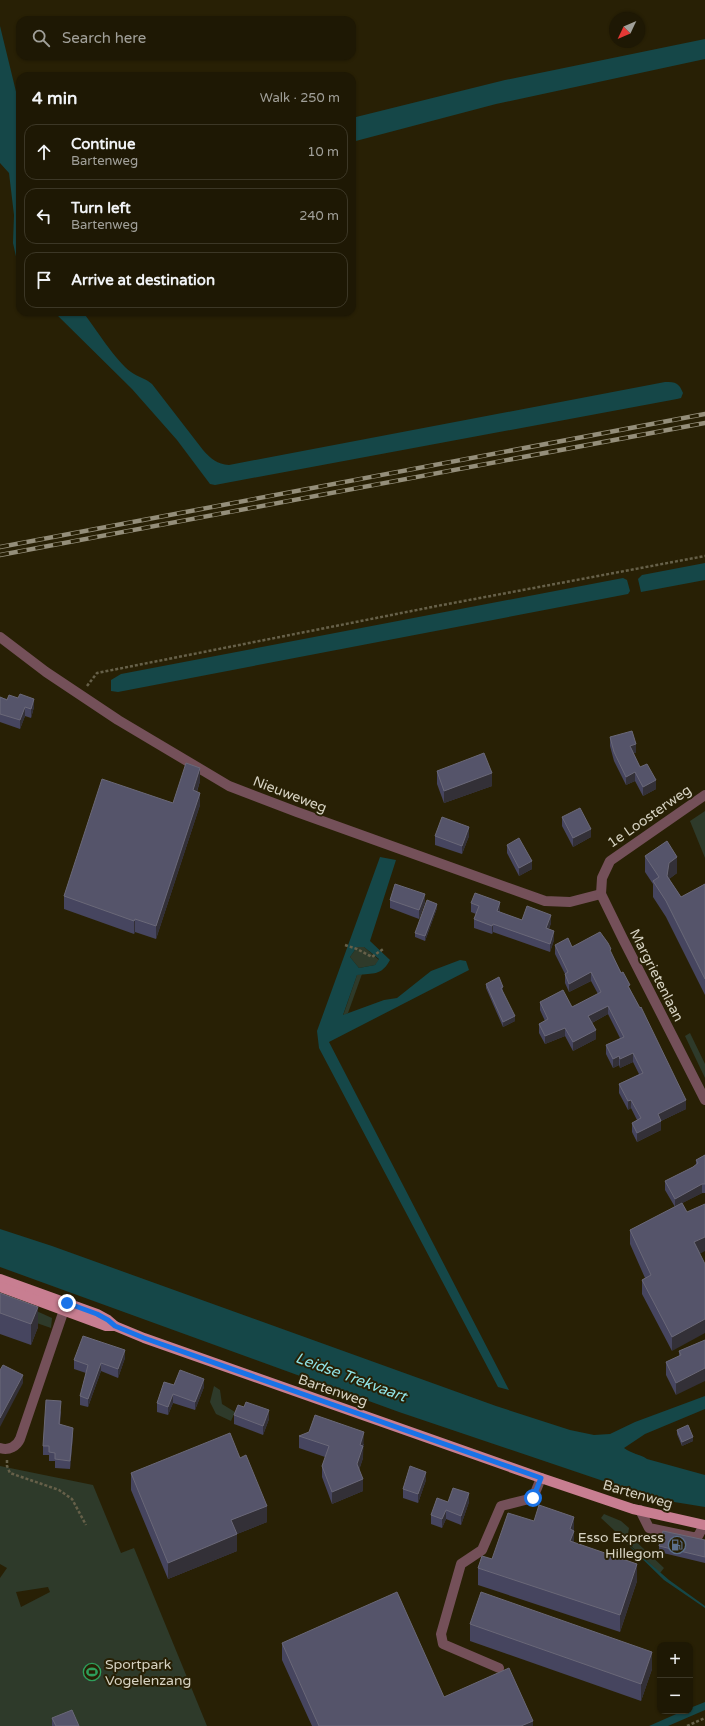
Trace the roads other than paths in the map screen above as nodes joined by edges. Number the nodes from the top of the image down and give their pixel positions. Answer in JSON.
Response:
{"nodes":[{"id":1,"x":0,"y":637,"type":"edge"},
{"id":2,"x":705,"y":795,"type":"edge"},
{"id":3,"x":601,"y":894,"type":"junction"},
{"id":4,"x":705,"y":1100,"type":"edge"},
{"id":5,"x":1,"y":1284,"type":"edge"},
{"id":6,"x":65,"y":1307,"type":"junction"},
{"id":7,"x":5,"y":1448,"type":"edge"},
{"id":8,"x":541,"y":1478,"type":"junction"},
{"id":9,"x":640,"y":1510,"type":"junction"},
{"id":10,"x":704,"y":1525,"type":"edge"},
{"id":11,"x":499,"y":1668,"type":"dead end"}],
"edges":[{"from":1,"to":3,"type":"street","name":"Nieuweweg"},
{"from":2,"to":3,"type":"street","name":"1e Loosterweg"},
{"from":3,"to":4,"type":"street","name":"Margrietenlaan"},
{"from":5,"to":6,"type":"main road","name":"Bartenweg"},
{"from":6,"to":7,"type":"street"},
{"from":6,"to":8,"type":"main road","name":"Bartenweg"},
{"from":8,"to":9,"type":"main road","name":"Bartenweg"},
{"from":8,"to":11,"type":"street"},
{"from":9,"to":10,"type":"main road","name":"Bartenweg"},
{"from":9,"to":10,"type":"street"}]}
